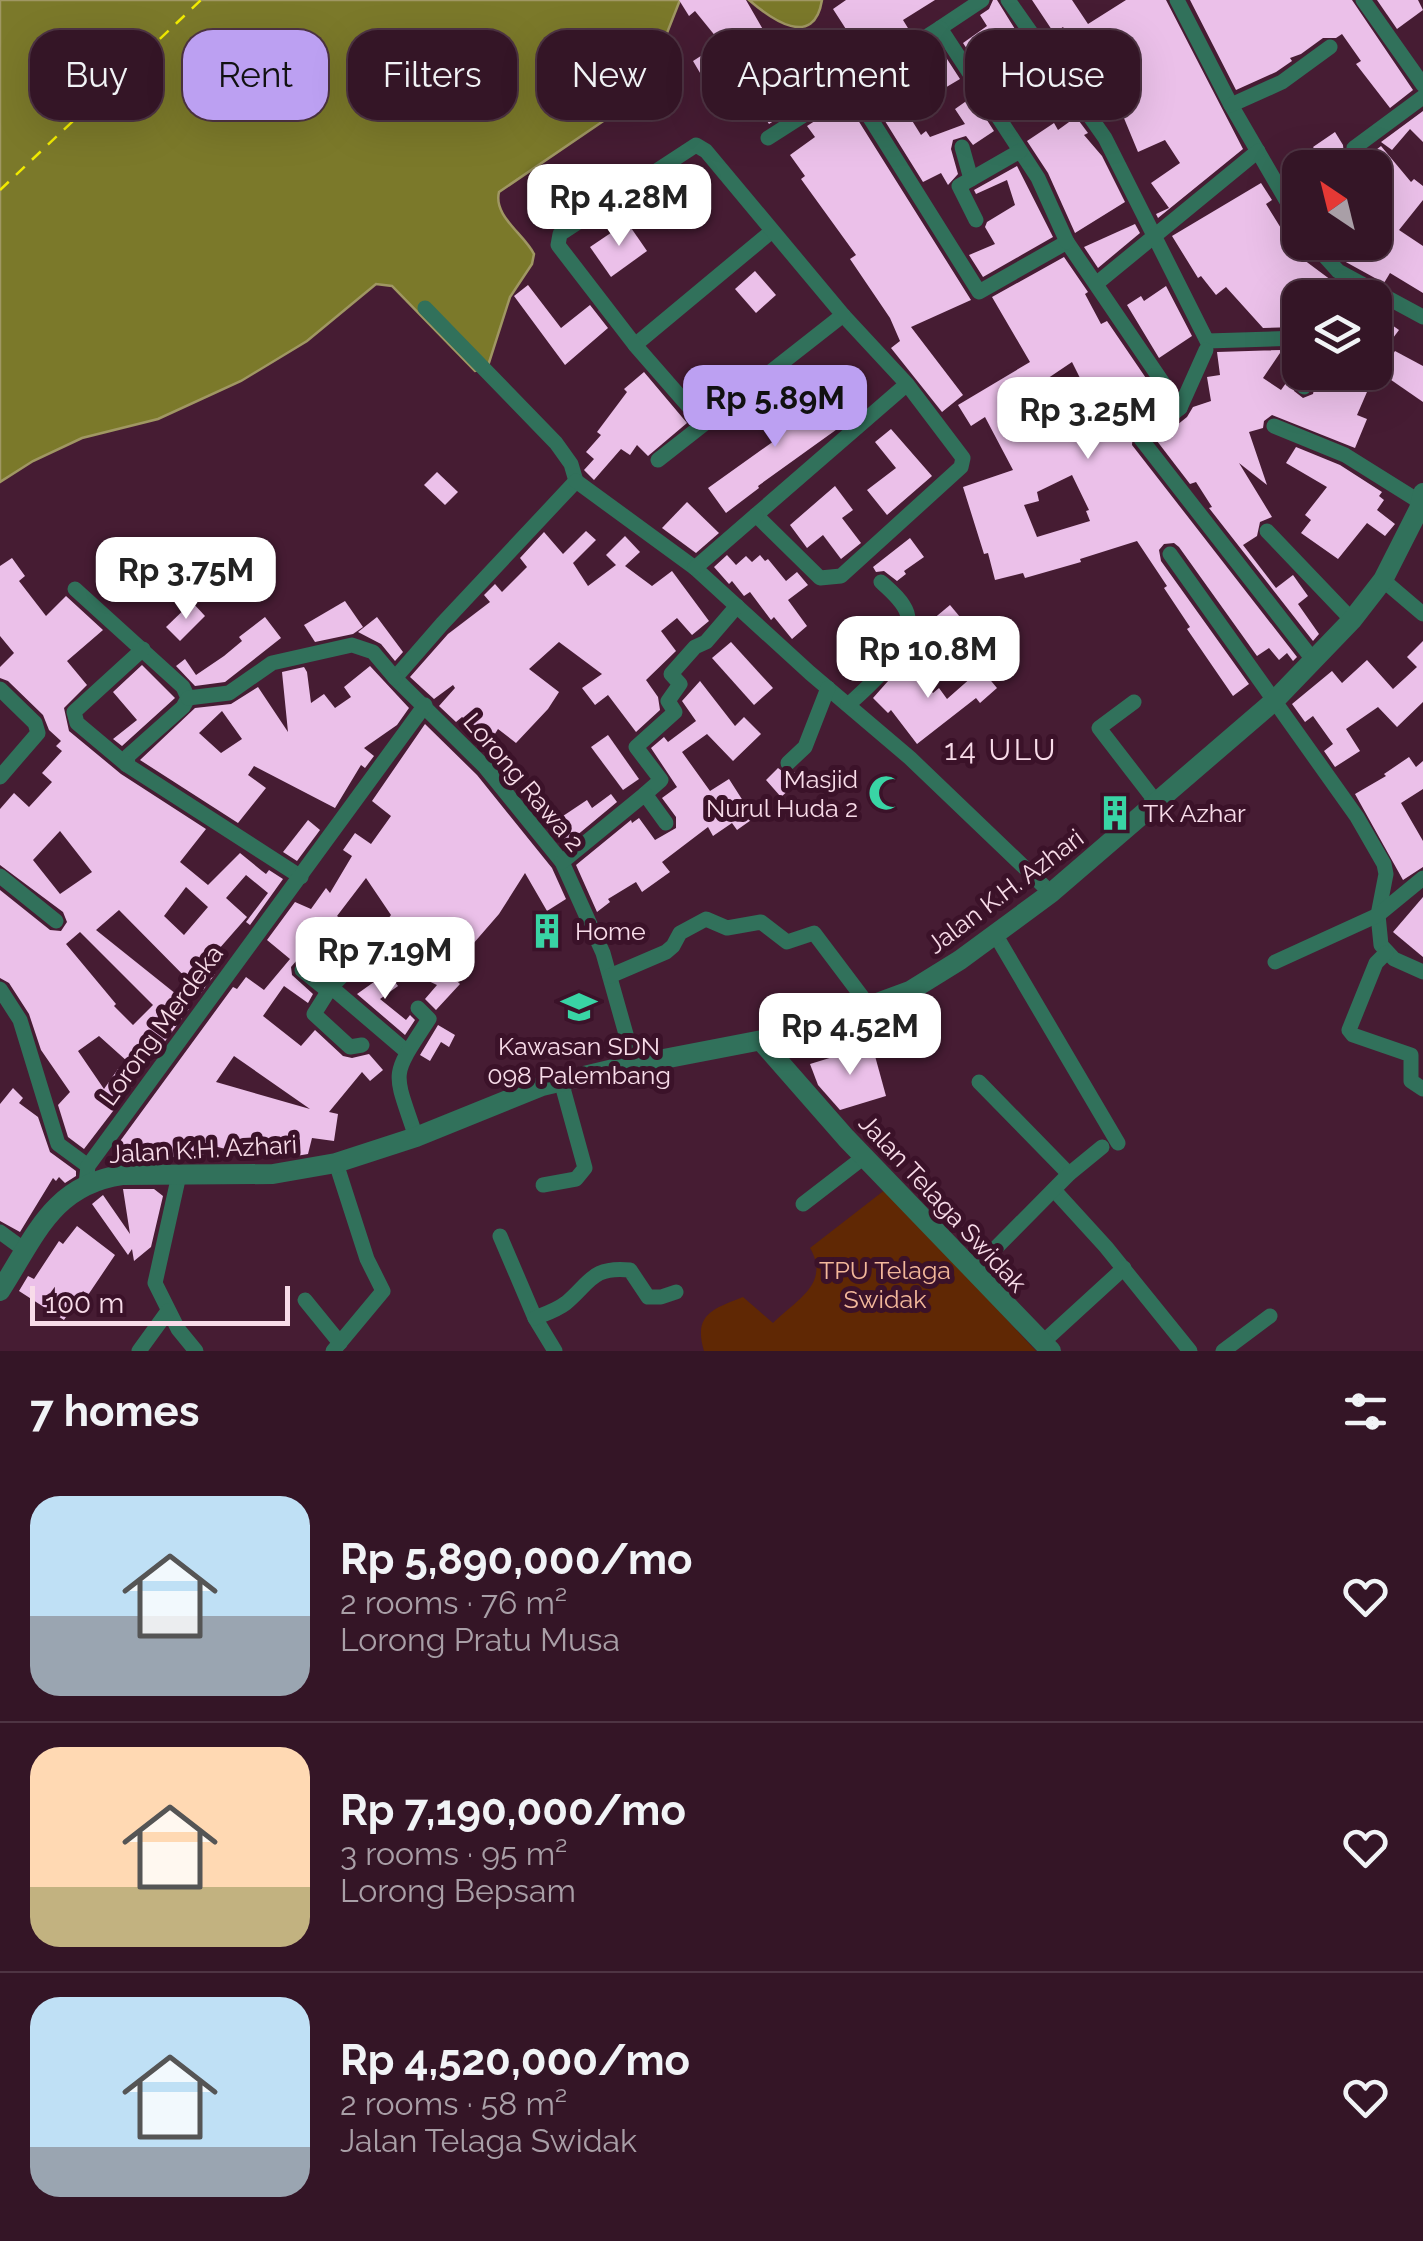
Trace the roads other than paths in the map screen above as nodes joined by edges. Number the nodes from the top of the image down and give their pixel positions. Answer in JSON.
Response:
{"nodes":[{"id":1,"x":982,"y":0,"type":"edge"},
{"id":2,"x":1008,"y":0,"type":"edge"},
{"id":3,"x":1177,"y":0,"type":"edge"},
{"id":4,"x":1363,"y":0,"type":"edge"},
{"id":5,"x":940,"y":28,"type":"junction"},
{"id":6,"x":937,"y":30,"type":"edge"},
{"id":7,"x":1330,"y":48,"type":"dead end"},
{"id":8,"x":1423,"y":86,"type":"edge"},
{"id":9,"x":1423,"y":97,"type":"edge"},
{"id":10,"x":1230,"y":105,"type":"junction"},
{"id":11,"x":796,"y":120,"type":"edge"},
{"id":12,"x":871,"y":120,"type":"edge"},
{"id":13,"x":768,"y":138,"type":"dead end"},
{"id":14,"x":962,"y":147,"type":"dead end"},
{"id":15,"x":1354,"y":150,"type":"edge"},
{"id":16,"x":1020,"y":151,"type":"junction"},
{"id":17,"x":1258,"y":151,"type":"junction"},
{"id":18,"x":971,"y":179,"type":"junction"},
{"id":19,"x":1282,"y":185,"type":"edge"},
{"id":20,"x":976,"y":220,"type":"dead end"},
{"id":21,"x":772,"y":231,"type":"junction"},
{"id":22,"x":1156,"y":238,"type":"junction"},
{"id":23,"x":1068,"y":242,"type":"junction"},
{"id":24,"x":1326,"y":260,"type":"edge"},
{"id":25,"x":1346,"y":276,"type":"junction"},
{"id":26,"x":1344,"y":280,"type":"edge"},
{"id":27,"x":1096,"y":284,"type":"junction"},
{"id":28,"x":425,"y":308,"type":"dead end"},
{"id":29,"x":843,"y":315,"type":"junction"},
{"id":30,"x":1423,"y":317,"type":"edge"},
{"id":31,"x":1282,"y":338,"type":"edge"},
{"id":32,"x":635,"y":345,"type":"junction"},
{"id":33,"x":1206,"y":350,"type":"dead end"},
{"id":34,"x":907,"y":384,"type":"junction"},
{"id":35,"x":1180,"y":408,"type":"junction"},
{"id":36,"x":704,"y":424,"type":"junction"},
{"id":37,"x":1274,"y":426,"type":"dead end"},
{"id":38,"x":658,"y":460,"type":"dead end"},
{"id":39,"x":576,"y":481,"type":"junction"},
{"id":40,"x":1420,"y":510,"type":"edge"},
{"id":41,"x":756,"y":515,"type":"junction"},
{"id":42,"x":1267,"y":531,"type":"dead end"},
{"id":43,"x":1170,"y":554,"type":"dead end"},
{"id":44,"x":696,"y":568,"type":"junction"},
{"id":45,"x":1383,"y":580,"type":"junction"},
{"id":46,"x":881,"y":582,"type":"dead end"},
{"id":47,"x":75,"y":590,"type":"dead end"},
{"id":48,"x":737,"y":606,"type":"junction"},
{"id":49,"x":1423,"y":614,"type":"edge"},
{"id":50,"x":1352,"y":620,"type":"junction"},
{"id":51,"x":142,"y":649,"type":"junction"},
{"id":52,"x":1314,"y":662,"type":"junction"},
{"id":53,"x":396,"y":678,"type":"junction"},
{"id":54,"x":828,"y":688,"type":"junction"},
{"id":55,"x":0,"y":689,"type":"edge"},
{"id":56,"x":188,"y":698,"type":"junction"},
{"id":57,"x":1274,"y":701,"type":"junction"},
{"id":58,"x":1134,"y":702,"type":"dead end"},
{"id":59,"x":425,"y":705,"type":"junction"},
{"id":60,"x":848,"y":706,"type":"junction"},
{"id":61,"x":788,"y":762,"type":"dead end"},
{"id":62,"x":127,"y":765,"type":"junction"},
{"id":63,"x":0,"y":777,"type":"edge"},
{"id":64,"x":645,"y":794,"type":"junction"},
{"id":65,"x":1156,"y":802,"type":"junction"},
{"id":66,"x":666,"y":823,"type":"dead end"},
{"id":67,"x":562,"y":862,"type":"junction"},
{"id":68,"x":0,"y":876,"type":"edge"},
{"id":69,"x":301,"y":877,"type":"junction"},
{"id":70,"x":1423,"y":878,"type":"edge"},
{"id":71,"x":1052,"y":892,"type":"junction"},
{"id":72,"x":1378,"y":915,"type":"junction"},
{"id":73,"x":56,"y":922,"type":"dead end"},
{"id":74,"x":995,"y":934,"type":"junction"},
{"id":75,"x":1386,"y":953,"type":"junction"},
{"id":76,"x":356,"y":962,"type":"dead end"},
{"id":77,"x":1276,"y":962,"type":"dead end"},
{"id":78,"x":302,"y":970,"type":"dead end"},
{"id":79,"x":1423,"y":972,"type":"edge"},
{"id":80,"x":610,"y":976,"type":"junction"},
{"id":81,"x":0,"y":989,"type":"edge"},
{"id":82,"x":330,"y":989,"type":"junction"},
{"id":83,"x":869,"y":1006,"type":"junction"},
{"id":84,"x":418,"y":1008,"type":"dead end"},
{"id":85,"x":762,"y":1041,"type":"junction"},
{"id":86,"x":362,"y":1045,"type":"dead end"},
{"id":87,"x":406,"y":1051,"type":"junction"},
{"id":88,"x":635,"y":1066,"type":"junction"},
{"id":89,"x":560,"y":1081,"type":"junction"},
{"id":90,"x":978,"y":1082,"type":"dead end"},
{"id":91,"x":1423,"y":1088,"type":"edge"},
{"id":92,"x":416,"y":1137,"type":"junction"},
{"id":93,"x":864,"y":1157,"type":"junction"},
{"id":94,"x":336,"y":1164,"type":"junction"},
{"id":95,"x":1069,"y":1174,"type":"junction"},
{"id":96,"x":179,"y":1175,"type":"junction"},
{"id":97,"x":77,"y":1185,"type":"junction"},
{"id":98,"x":543,"y":1185,"type":"dead end"},
{"id":99,"x":1054,"y":1190,"type":"junction"},
{"id":100,"x":803,"y":1204,"type":"dead end"},
{"id":101,"x":0,"y":1232,"type":"edge"},
{"id":102,"x":500,"y":1236,"type":"dead end"},
{"id":103,"x":26,"y":1251,"type":"junction"},
{"id":104,"x":1124,"y":1268,"type":"junction"},
{"id":105,"x":974,"y":1271,"type":"junction"},
{"id":106,"x":0,"y":1292,"type":"edge"},
{"id":107,"x":676,"y":1292,"type":"dead end"},
{"id":108,"x":305,"y":1300,"type":"dead end"},
{"id":109,"x":168,"y":1311,"type":"junction"},
{"id":110,"x":1270,"y":1316,"type":"dead end"},
{"id":111,"x":535,"y":1318,"type":"junction"},
{"id":112,"x":337,"y":1347,"type":"edge"},
{"id":113,"x":1045,"y":1348,"type":"edge"},
{"id":114,"x":1232,"y":1350,"type":"edge"},
{"id":115,"x":139,"y":1351,"type":"edge"},
{"id":116,"x":196,"y":1351,"type":"edge"},
{"id":117,"x":555,"y":1351,"type":"edge"},
{"id":118,"x":1190,"y":1351,"type":"edge"}],
"edges":[{"from":1,"to":5,"type":"street"},
{"from":2,"to":22,"type":"street"},
{"from":3,"to":10,"type":"street"},
{"from":4,"to":8,"type":"street"},
{"from":5,"to":6,"type":"street"},
{"from":5,"to":16,"type":"street"},
{"from":7,"to":10,"type":"street"},
{"from":9,"to":15,"type":"street"},
{"from":10,"to":17,"type":"street"},
{"from":11,"to":13,"type":"street"},
{"from":12,"to":23,"type":"street"},
{"from":14,"to":18,"type":"street"},
{"from":16,"to":18,"type":"street"},
{"from":16,"to":23,"type":"street"},
{"from":17,"to":19,"type":"street"},
{"from":17,"to":22,"type":"street"},
{"from":18,"to":20,"type":"street"},
{"from":21,"to":29,"type":"street"},
{"from":21,"to":32,"type":"street"},
{"from":21,"to":32,"type":"street"},
{"from":22,"to":27,"type":"street"},
{"from":22,"to":31,"type":"street"},
{"from":23,"to":27,"type":"street"},
{"from":24,"to":25,"type":"street"},
{"from":25,"to":26,"type":"street"},
{"from":25,"to":30,"type":"street"},
{"from":27,"to":35,"type":"street"},
{"from":28,"to":39,"type":"street"},
{"from":29,"to":34,"type":"street"},
{"from":29,"to":36,"type":"street"},
{"from":32,"to":36,"type":"street"},
{"from":33,"to":35,"type":"street"},
{"from":34,"to":41,"type":"street"},
{"from":34,"to":41,"type":"street"},
{"from":35,"to":52,"type":"street"},
{"from":36,"to":38,"type":"street"},
{"from":37,"to":40,"type":"street"},
{"from":39,"to":44,"type":"street"},
{"from":39,"to":53,"type":"street"},
{"from":40,"to":45,"type":"street","name":"Jalan K.H. Azhari"},
{"from":41,"to":44,"type":"street"},
{"from":42,"to":50,"type":"street"},
{"from":43,"to":57,"type":"street"},
{"from":44,"to":48,"type":"street"},
{"from":45,"to":49,"type":"street"},
{"from":45,"to":50,"type":"street","name":"Jalan K.H. Azhari"},
{"from":46,"to":60,"type":"street"},
{"from":47,"to":51,"type":"street"},
{"from":48,"to":54,"type":"street"},
{"from":48,"to":64,"type":"street"},
{"from":50,"to":52,"type":"street","name":"Jalan K.H. Azhari"},
{"from":51,"to":56,"type":"street"},
{"from":51,"to":62,"type":"street"},
{"from":52,"to":57,"type":"street","name":"Jalan K.H. Azhari"},
{"from":53,"to":56,"type":"street","name":"Lorong Rawa 2"},
{"from":53,"to":59,"type":"street","name":"Lorong Rawa 2"},
{"from":54,"to":60,"type":"street"},
{"from":54,"to":61,"type":"street"},
{"from":55,"to":63,"type":"street"},
{"from":56,"to":62,"type":"street"},
{"from":57,"to":65,"type":"street","name":"Jalan K.H. Azhari"},
{"from":57,"to":72,"type":"street"},
{"from":58,"to":65,"type":"street"},
{"from":59,"to":67,"type":"street","name":"Lorong Rawa 2"},
{"from":59,"to":69,"type":"street","name":"Lorong Merdeka"},
{"from":60,"to":71,"type":"street"},
{"from":62,"to":69,"type":"street"},
{"from":64,"to":66,"type":"street"},
{"from":64,"to":67,"type":"street"},
{"from":65,"to":71,"type":"street","name":"Jalan K.H. Azhari"},
{"from":67,"to":80,"type":"street","name":"Lorong Rawa 2"},
{"from":68,"to":73,"type":"street"},
{"from":69,"to":97,"type":"street","name":"Lorong Merdeka"},
{"from":70,"to":72,"type":"street"},
{"from":71,"to":74,"type":"street","name":"Jalan K.H. Azhari"},
{"from":72,"to":75,"type":"street"},
{"from":72,"to":77,"type":"street"},
{"from":74,"to":83,"type":"street","name":"Jalan K.H. Azhari"},
{"from":74,"to":95,"type":"street"},
{"from":75,"to":79,"type":"street"},
{"from":75,"to":91,"type":"street"},
{"from":76,"to":82,"type":"street"},
{"from":78,"to":82,"type":"street"},
{"from":80,"to":83,"type":"street"},
{"from":80,"to":88,"type":"street","name":"Lorong Rawa 2"},
{"from":81,"to":97,"type":"street"},
{"from":82,"to":86,"type":"street"},
{"from":82,"to":87,"type":"street"},
{"from":83,"to":85,"type":"street","name":"Jalan K.H. Azhari"},
{"from":84,"to":87,"type":"street"},
{"from":85,"to":88,"type":"street","name":"Jalan K.H. Azhari"},
{"from":85,"to":93,"type":"street","name":"Jalan Telaga Swidak"},
{"from":87,"to":92,"type":"street"},
{"from":88,"to":89,"type":"street","name":"Jalan K.H. Azhari"},
{"from":89,"to":92,"type":"street","name":"Jalan K.H. Azhari"},
{"from":89,"to":98,"type":"street"},
{"from":90,"to":95,"type":"street"},
{"from":92,"to":94,"type":"street","name":"Jalan K.H. Azhari"},
{"from":93,"to":100,"type":"street"},
{"from":93,"to":105,"type":"street","name":"Jalan Telaga Swidak"},
{"from":94,"to":96,"type":"street","name":"Jalan K.H. Azhari"},
{"from":94,"to":112,"type":"street"},
{"from":95,"to":99,"type":"street"},
{"from":96,"to":97,"type":"street","name":"Jalan K.H. Azhari"},
{"from":96,"to":109,"type":"street"},
{"from":97,"to":103,"type":"street"},
{"from":99,"to":104,"type":"street"},
{"from":99,"to":105,"type":"street"},
{"from":101,"to":103,"type":"street"},
{"from":102,"to":111,"type":"street"},
{"from":103,"to":106,"type":"street"},
{"from":104,"to":113,"type":"street"},
{"from":104,"to":118,"type":"street"},
{"from":105,"to":113,"type":"street","name":"Jalan Telaga Swidak"},
{"from":107,"to":111,"type":"street"},
{"from":108,"to":112,"type":"street"},
{"from":109,"to":115,"type":"street"},
{"from":109,"to":116,"type":"street"},
{"from":110,"to":114,"type":"street"},
{"from":111,"to":117,"type":"street"}]}
